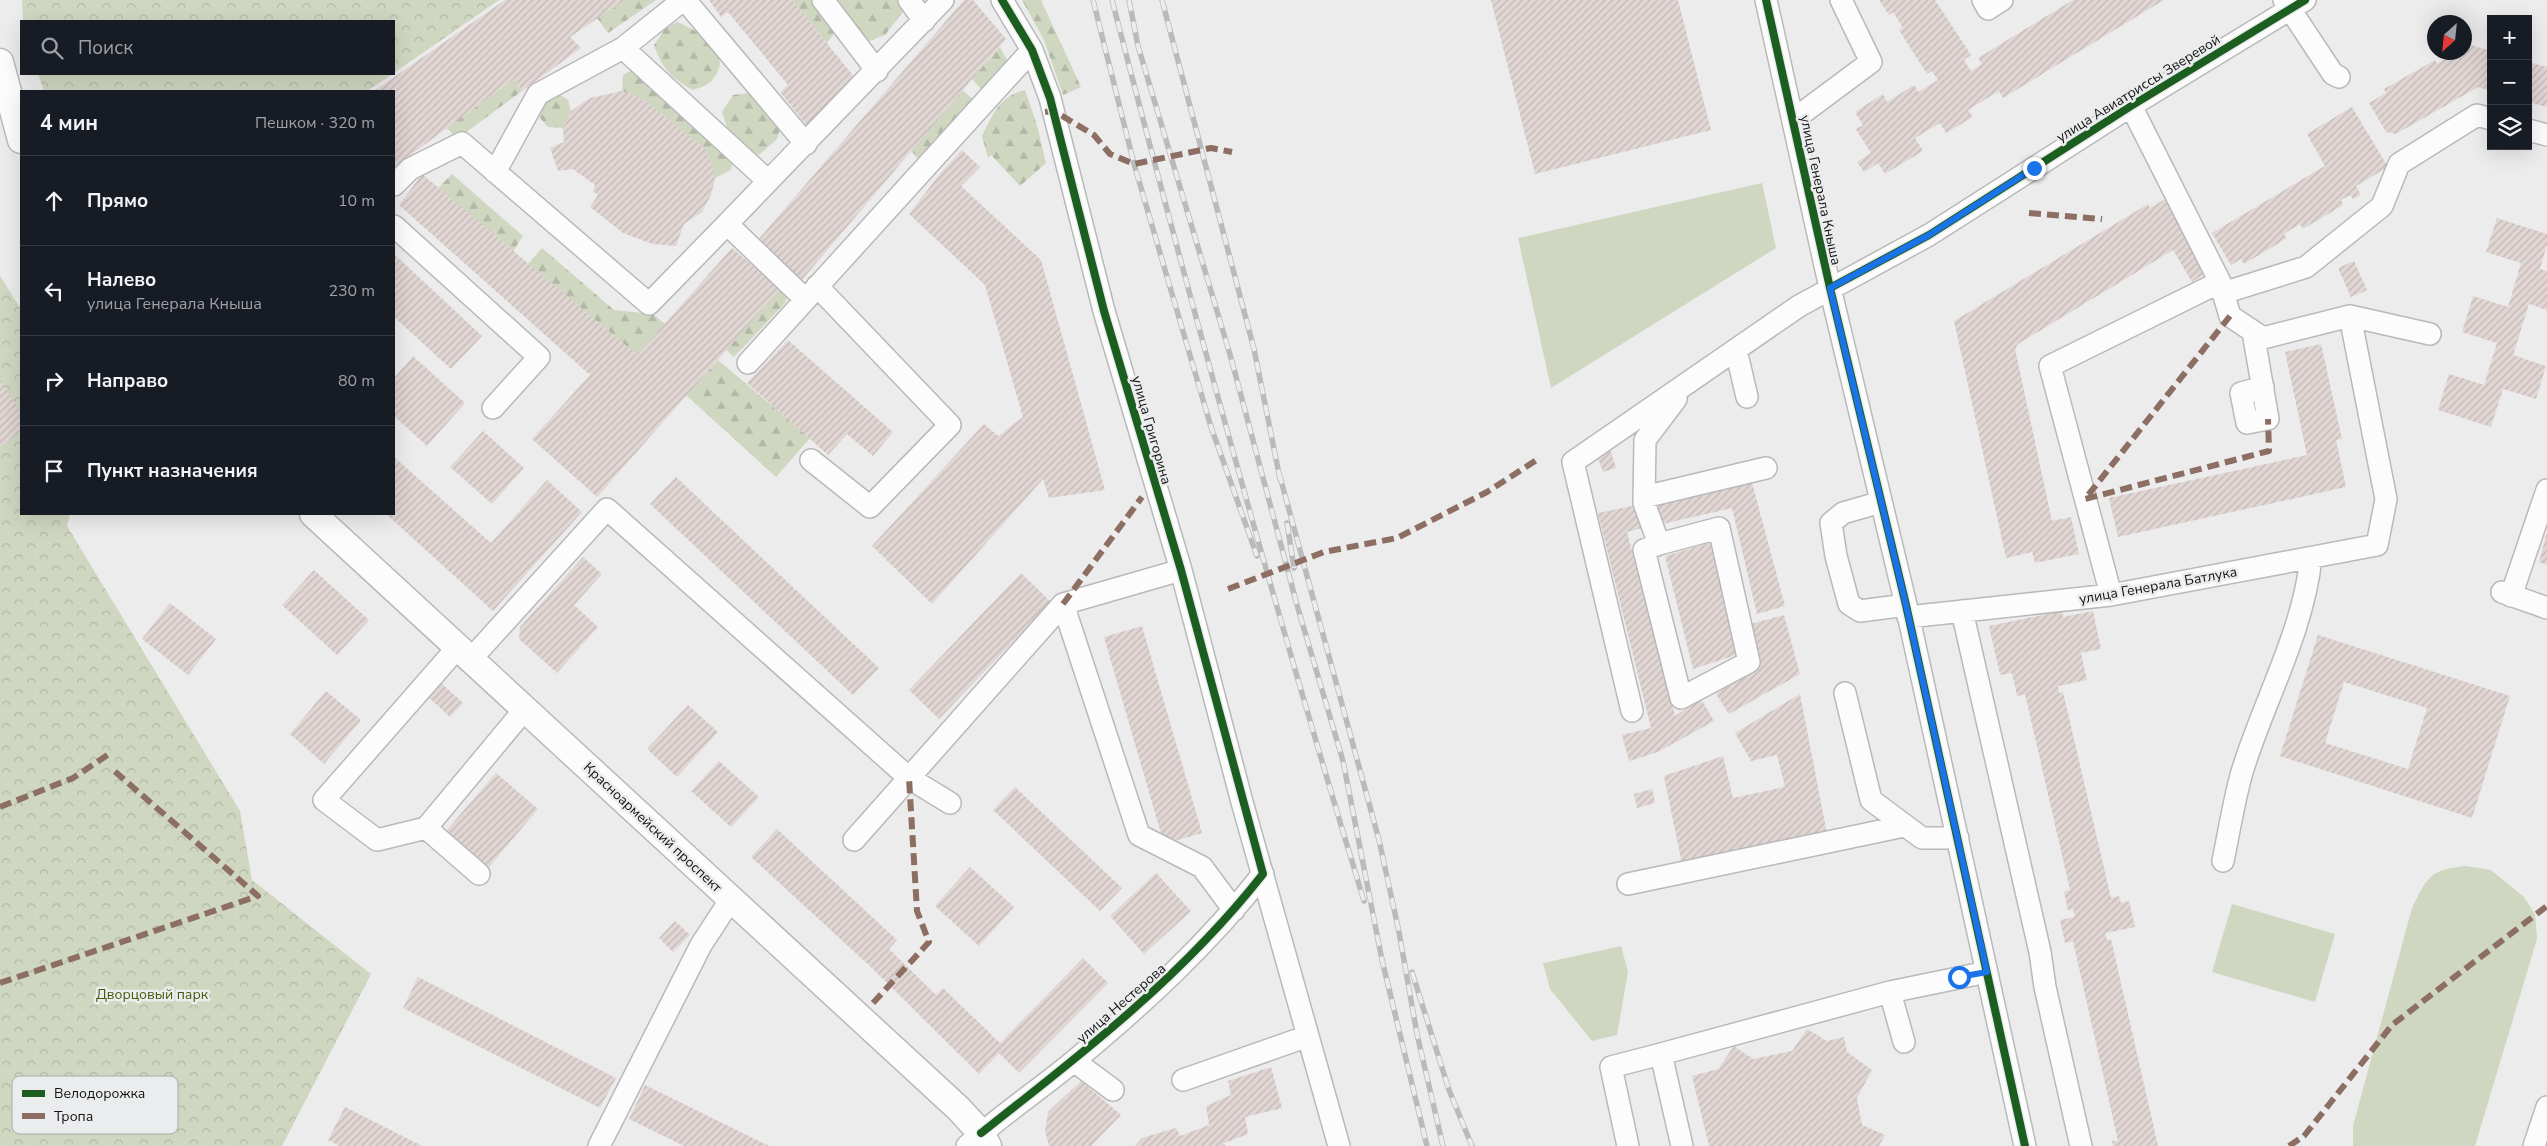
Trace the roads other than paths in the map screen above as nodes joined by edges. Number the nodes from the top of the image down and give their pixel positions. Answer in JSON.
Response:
{"nodes":[{"id":1,"x":684,"y":0,"type":"edge"},
{"id":2,"x":823,"y":0,"type":"edge"},
{"id":3,"x":909,"y":0,"type":"edge"},
{"id":4,"x":943,"y":0,"type":"edge"},
{"id":5,"x":1002,"y":0,"type":"edge"},
{"id":6,"x":1766,"y":0,"type":"edge"},
{"id":7,"x":1841,"y":0,"type":"edge"},
{"id":8,"x":1983,"y":0,"type":"edge"},
{"id":9,"x":2002,"y":0,"type":"edge"},
{"id":10,"x":2293,"y":3,"type":"edge"},
{"id":11,"x":924,"y":21,"type":"junction"},
{"id":12,"x":623,"y":48,"type":"junction"},
{"id":13,"x":1032,"y":50,"type":"junction"},
{"id":14,"x":0,"y":62,"type":"edge"},
{"id":15,"x":877,"y":71,"type":"junction"},
{"id":16,"x":2339,"y":78,"type":"dead end"},
{"id":17,"x":2131,"y":106,"type":"junction"},
{"id":18,"x":2487,"y":118,"type":"edge"},
{"id":19,"x":1793,"y":120,"type":"junction"},
{"id":20,"x":2532,"y":131,"type":"edge"},
{"id":21,"x":2547,"y":135,"type":"edge"},
{"id":22,"x":20,"y":136,"type":"edge"},
{"id":23,"x":806,"y":144,"type":"junction"},
{"id":24,"x":495,"y":172,"type":"junction"},
{"id":25,"x":767,"y":180,"type":"junction"},
{"id":26,"x":395,"y":184,"type":"edge"},
{"id":27,"x":727,"y":224,"type":"junction"},
{"id":28,"x":395,"y":227,"type":"edge"},
{"id":29,"x":1830,"y":288,"type":"junction"},
{"id":30,"x":2221,"y":288,"type":"junction"},
{"id":31,"x":811,"y":292,"type":"junction"},
{"id":32,"x":2350,"y":316,"type":"junction"},
{"id":33,"x":2253,"y":332,"type":"junction"},
{"id":34,"x":2430,"y":334,"type":"dead end"},
{"id":35,"x":1736,"y":350,"type":"junction"},
{"id":36,"x":748,"y":363,"type":"dead end"},
{"id":37,"x":1685,"y":386,"type":"junction"},
{"id":38,"x":2263,"y":387,"type":"dead end"},
{"id":39,"x":1747,"y":397,"type":"dead end"},
{"id":40,"x":493,"y":408,"type":"dead end"},
{"id":41,"x":811,"y":460,"type":"dead end"},
{"id":42,"x":1766,"y":468,"type":"dead end"},
{"id":43,"x":2547,"y":490,"type":"edge"},
{"id":44,"x":1644,"y":497,"type":"junction"},
{"id":45,"x":1881,"y":502,"type":"junction"},
{"id":46,"x":313,"y":515,"type":"edge"},
{"id":47,"x":1659,"y":544,"type":"junction"},
{"id":48,"x":2311,"y":558,"type":"junction"},
{"id":49,"x":1181,"y":570,"type":"junction"},
{"id":50,"x":2111,"y":596,"type":"junction"},
{"id":51,"x":1063,"y":604,"type":"junction"},
{"id":52,"x":2547,"y":608,"type":"edge"},
{"id":53,"x":1907,"y":611,"type":"junction"},
{"id":54,"x":1962,"y":611,"type":"junction"},
{"id":55,"x":465,"y":653,"type":"junction"},
{"id":56,"x":1845,"y":693,"type":"dead end"},
{"id":57,"x":525,"y":709,"type":"junction"},
{"id":58,"x":1632,"y":711,"type":"dead end"},
{"id":59,"x":909,"y":778,"type":"junction"},
{"id":60,"x":950,"y":803,"type":"dead end"},
{"id":61,"x":1904,"y":826,"type":"junction"},
{"id":62,"x":426,"y":828,"type":"junction"},
{"id":63,"x":1958,"y":838,"type":"junction"},
{"id":64,"x":854,"y":840,"type":"dead end"},
{"id":65,"x":2223,"y":861,"type":"dead end"},
{"id":66,"x":480,"y":874,"type":"dead end"},
{"id":67,"x":1263,"y":874,"type":"junction"},
{"id":68,"x":1628,"y":884,"type":"dead end"},
{"id":69,"x":731,"y":900,"type":"junction"},
{"id":70,"x":1234,"y":910,"type":"junction"},
{"id":71,"x":1987,"y":972,"type":"junction"},
{"id":72,"x":1890,"y":992,"type":"junction"},
{"id":73,"x":1308,"y":1036,"type":"junction"},
{"id":74,"x":1904,"y":1042,"type":"dead end"},
{"id":75,"x":1662,"y":1054,"type":"junction"},
{"id":76,"x":1074,"y":1061,"type":"junction"},
{"id":77,"x":1183,"y":1080,"type":"dead end"},
{"id":78,"x":1113,"y":1090,"type":"dead end"},
{"id":79,"x":2547,"y":1107,"type":"edge"},
{"id":80,"x":979,"y":1142,"type":"edge"},
{"id":81,"x":598,"y":1146,"type":"edge"},
{"id":82,"x":1339,"y":1146,"type":"edge"},
{"id":83,"x":1628,"y":1146,"type":"edge"},
{"id":84,"x":1682,"y":1146,"type":"edge"},
{"id":85,"x":2025,"y":1146,"type":"edge"},
{"id":86,"x":2081,"y":1146,"type":"edge"},
{"id":87,"x":2534,"y":1146,"type":"edge"}],
"edges":[{"from":1,"to":12,"type":"street"},
{"from":1,"to":23,"type":"street"},
{"from":2,"to":15,"type":"street"},
{"from":3,"to":11,"type":"street"},
{"from":4,"to":11,"type":"street"},
{"from":5,"to":13,"type":"street","name":"улица Григорина"},
{"from":6,"to":19,"type":"street","name":"улица Генерала Кныша"},
{"from":7,"to":19,"type":"street"},
{"from":8,"to":9,"type":"street"},
{"from":10,"to":16,"type":"street"},
{"from":10,"to":17,"type":"street","name":"улица Авиатриссы Зверевой"},
{"from":11,"to":15,"type":"street"},
{"from":12,"to":24,"type":"street"},
{"from":12,"to":25,"type":"street"},
{"from":13,"to":31,"type":"street"},
{"from":13,"to":49,"type":"street","name":"улица Григорина"},
{"from":14,"to":22,"type":"main road"},
{"from":15,"to":23,"type":"street"},
{"from":17,"to":29,"type":"street","name":"улица Авиатриссы Зверевой"},
{"from":17,"to":30,"type":"street"},
{"from":18,"to":30,"type":"street"},
{"from":19,"to":29,"type":"street","name":"улица Генерала Кныша"},
{"from":20,"to":21,"type":"street"},
{"from":23,"to":25,"type":"street"},
{"from":24,"to":26,"type":"street"},
{"from":24,"to":27,"type":"street"},
{"from":25,"to":27,"type":"street"},
{"from":27,"to":31,"type":"street"},
{"from":28,"to":40,"type":"street"},
{"from":29,"to":35,"type":"street","name":"улица Авиатриссы Зверевой"},
{"from":29,"to":45,"type":"street","name":"улица Генерала Кныша"},
{"from":30,"to":33,"type":"street"},
{"from":30,"to":50,"type":"street"},
{"from":31,"to":36,"type":"street"},
{"from":31,"to":41,"type":"street"},
{"from":32,"to":33,"type":"street"},
{"from":32,"to":34,"type":"street"},
{"from":32,"to":48,"type":"street","name":"улица Генерала Батлука"},
{"from":33,"to":38,"type":"street"},
{"from":35,"to":37,"type":"street","name":"улица Авиатриссы Зверевой"},
{"from":35,"to":39,"type":"street"},
{"from":37,"to":44,"type":"street"},
{"from":37,"to":58,"type":"street","name":"улица Авиатриссы Зверевой"},
{"from":42,"to":44,"type":"street"},
{"from":43,"to":52,"type":"street"},
{"from":44,"to":47,"type":"street"},
{"from":45,"to":53,"type":"street","name":"улица Генерала Кныша"},
{"from":45,"to":53,"type":"street","name":"улица Генерала Батлука"},
{"from":46,"to":55,"type":"main road","name":"Красноармейский проспект"},
{"from":47,"to":47,"type":"street"},
{"from":48,"to":50,"type":"street","name":"улица Генерала Батлука"},
{"from":48,"to":65,"type":"street"},
{"from":49,"to":51,"type":"street"},
{"from":49,"to":67,"type":"street","name":"улица Григорина"},
{"from":50,"to":54,"type":"street","name":"улица Генерала Батлука"},
{"from":51,"to":59,"type":"street"},
{"from":51,"to":70,"type":"street"},
{"from":53,"to":54,"type":"street","name":"улица Генерала Батлука"},
{"from":53,"to":63,"type":"street","name":"улица Генерала Кныша"},
{"from":54,"to":86,"type":"street"},
{"from":55,"to":57,"type":"main road","name":"Красноармейский проспект"},
{"from":55,"to":59,"type":"street"},
{"from":55,"to":62,"type":"street"},
{"from":56,"to":61,"type":"street"},
{"from":57,"to":62,"type":"street"},
{"from":57,"to":69,"type":"main road","name":"Красноармейский проспект"},
{"from":59,"to":60,"type":"street"},
{"from":59,"to":64,"type":"street"},
{"from":61,"to":63,"type":"street"},
{"from":61,"to":68,"type":"street"},
{"from":62,"to":66,"type":"street"},
{"from":63,"to":71,"type":"street","name":"улица Генерала Кныша"},
{"from":67,"to":70,"type":"street","name":"улица Нестерова"},
{"from":67,"to":73,"type":"street","name":"улица Григорина"},
{"from":69,"to":80,"type":"main road","name":"Красноармейский проспект"},
{"from":69,"to":81,"type":"street"},
{"from":70,"to":76,"type":"street","name":"улица Нестерова"},
{"from":71,"to":72,"type":"street"},
{"from":71,"to":85,"type":"street","name":"улица Генерала Кныша"},
{"from":72,"to":74,"type":"street"},
{"from":72,"to":75,"type":"street"},
{"from":73,"to":77,"type":"street"},
{"from":73,"to":82,"type":"street","name":"улица Григорина"},
{"from":75,"to":83,"type":"street"},
{"from":75,"to":84,"type":"street"},
{"from":76,"to":78,"type":"street"},
{"from":76,"to":80,"type":"street","name":"улица Нестерова"},
{"from":79,"to":87,"type":"street"}]}
